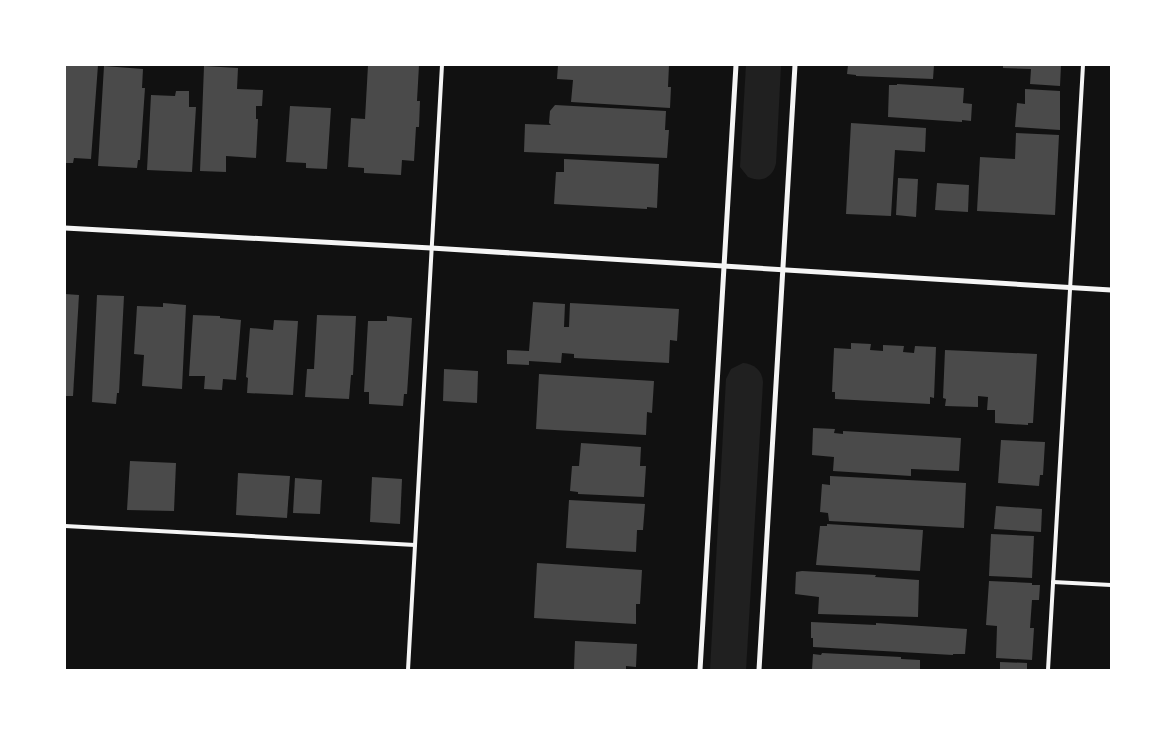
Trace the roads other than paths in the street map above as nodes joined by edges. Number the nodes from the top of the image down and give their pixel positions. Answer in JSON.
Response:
{"nodes":[{"id":1,"x":442,"y":65,"type":"edge"},
{"id":2,"x":736,"y":65,"type":"edge"},
{"id":3,"x":795,"y":65,"type":"edge"},
{"id":4,"x":1083,"y":65,"type":"edge"},
{"id":5,"x":65,"y":228,"type":"edge"},
{"id":6,"x":431,"y":248,"type":"junction"},
{"id":7,"x":724,"y":266,"type":"junction"},
{"id":8,"x":782,"y":269,"type":"junction"},
{"id":9,"x":1070,"y":288,"type":"junction"},
{"id":10,"x":1111,"y":290,"type":"edge"},
{"id":11,"x":65,"y":526,"type":"edge"},
{"id":12,"x":415,"y":545,"type":"junction"},
{"id":13,"x":1054,"y":582,"type":"junction"},
{"id":14,"x":1111,"y":585,"type":"edge"},
{"id":15,"x":408,"y":670,"type":"edge"},
{"id":16,"x":700,"y":670,"type":"edge"},
{"id":17,"x":759,"y":670,"type":"edge"},
{"id":18,"x":1048,"y":670,"type":"edge"}],
"edges":[{"from":1,"to":6,"type":"lane"},
{"from":2,"to":7,"type":"street"},
{"from":3,"to":8,"type":"street"},
{"from":4,"to":9,"type":"lane"},
{"from":5,"to":6,"type":"street"},
{"from":6,"to":7,"type":"street"},
{"from":6,"to":12,"type":"lane"},
{"from":7,"to":8,"type":"street"},
{"from":7,"to":16,"type":"street"},
{"from":8,"to":9,"type":"street"},
{"from":8,"to":17,"type":"street"},
{"from":9,"to":10,"type":"street"},
{"from":9,"to":13,"type":"lane"},
{"from":11,"to":12,"type":"lane"},
{"from":12,"to":15,"type":"lane"},
{"from":13,"to":14,"type":"lane"},
{"from":13,"to":18,"type":"lane"}]}
